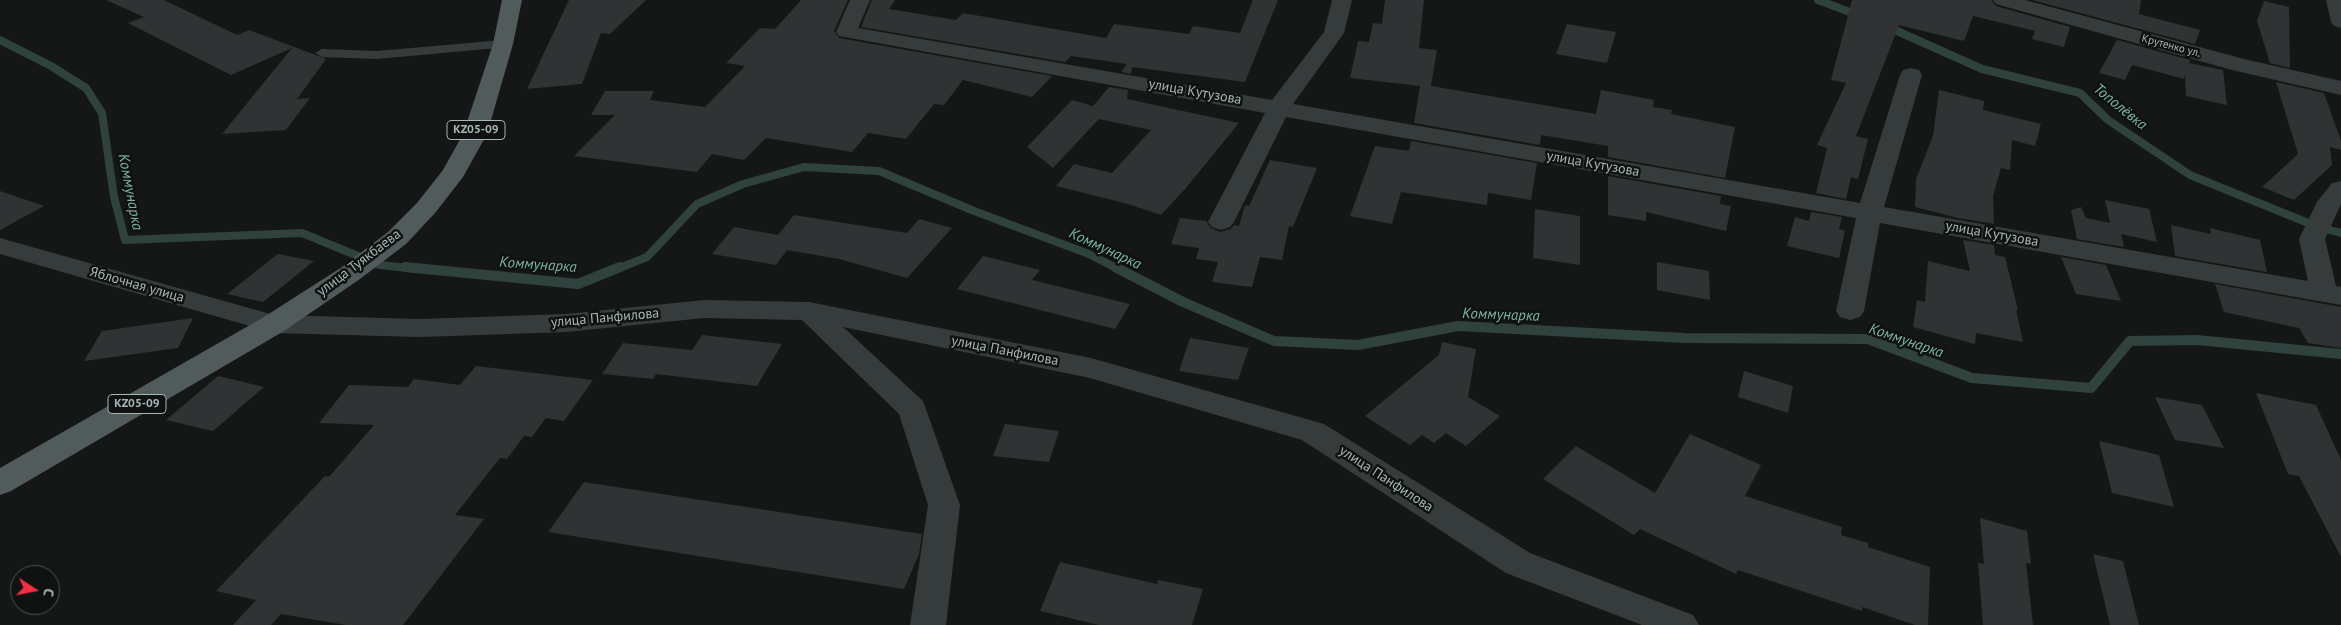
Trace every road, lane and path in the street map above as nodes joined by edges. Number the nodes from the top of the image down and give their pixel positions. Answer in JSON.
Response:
{"nodes":[{"id":1,"x":512,"y":0,"type":"edge"},
{"id":2,"x":860,"y":0,"type":"edge"},
{"id":3,"x":1342,"y":0,"type":"edge"},
{"id":4,"x":2003,"y":0,"type":"edge"},
{"id":5,"x":2336,"y":0,"type":"edge"},
{"id":6,"x":2341,"y":22,"type":"edge"},
{"id":7,"x":503,"y":44,"type":"junction"},
{"id":8,"x":322,"y":53,"type":"dead end"},
{"id":9,"x":1911,"y":75,"type":"dead end"},
{"id":10,"x":2341,"y":88,"type":"edge"},
{"id":11,"x":1279,"y":107,"type":"junction"},
{"id":12,"x":2334,"y":198,"type":"edge"},
{"id":13,"x":1870,"y":212,"type":"junction"},
{"id":14,"x":1220,"y":222,"type":"dead end"},
{"id":15,"x":0,"y":246,"type":"edge"},
{"id":16,"x":2333,"y":294,"type":"edge"},
{"id":17,"x":809,"y":311,"type":"junction"},
{"id":18,"x":1850,"y":311,"type":"dead end"},
{"id":19,"x":274,"y":324,"type":"junction"},
{"id":20,"x":0,"y":483,"type":"edge"},
{"id":21,"x":928,"y":625,"type":"edge"},
{"id":22,"x":1680,"y":625,"type":"edge"}],
"edges":[{"from":1,"to":7,"type":"main road","name":"улица Туякбаева","number":"KZ05-09"},
{"from":2,"to":11,"type":"street","name":"улица Кутузова"},
{"from":3,"to":11,"type":"street"},
{"from":4,"to":10,"type":"street","name":"Крутенко ул."},
{"from":5,"to":6,"type":"street"},
{"from":7,"to":8,"type":"lane"},
{"from":7,"to":19,"type":"main road","name":"улица Туякбаева","number":"KZ05-09"},
{"from":9,"to":13,"type":"street"},
{"from":11,"to":13,"type":"street","name":"улица Кутузова"},
{"from":11,"to":14,"type":"street"},
{"from":12,"to":16,"type":"street"},
{"from":13,"to":16,"type":"street","name":"улица Кутузова"},
{"from":13,"to":18,"type":"street"},
{"from":15,"to":19,"type":"street","name":"Яблочная улица"},
{"from":17,"to":19,"type":"street","name":"улица Панфилова"},
{"from":17,"to":21,"type":"street"},
{"from":17,"to":22,"type":"street","name":"улица Панфилова"},
{"from":19,"to":20,"type":"main road","number":"KZ05-09"}]}
